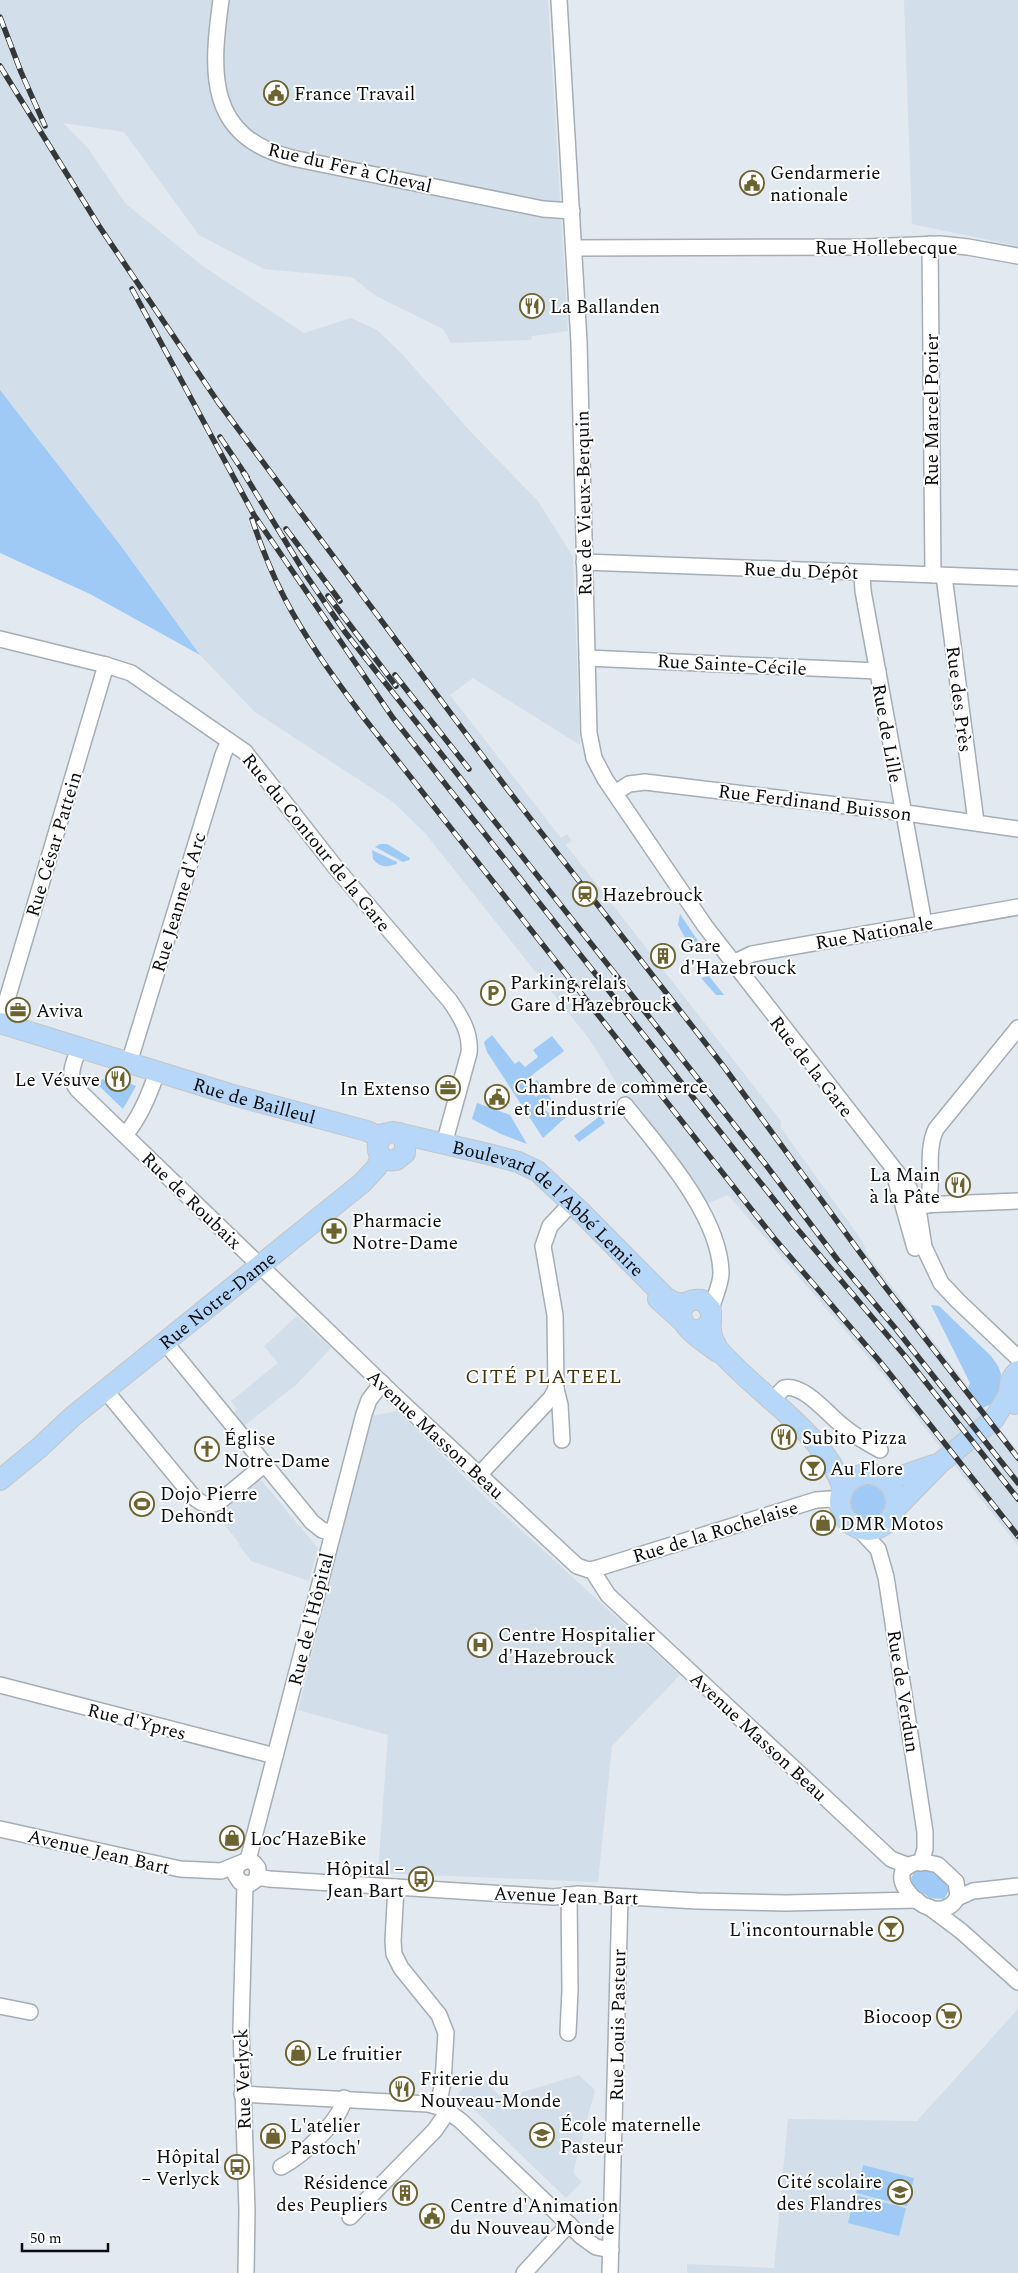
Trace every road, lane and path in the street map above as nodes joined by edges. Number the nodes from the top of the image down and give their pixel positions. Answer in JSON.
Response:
{"nodes":[{"id":1,"x":221,"y":0,"type":"edge"},
{"id":2,"x":559,"y":0,"type":"edge"},
{"id":3,"x":572,"y":211,"type":"junction"},
{"id":4,"x":930,"y":244,"type":"junction"},
{"id":5,"x":574,"y":248,"type":"junction"},
{"id":6,"x":1018,"y":256,"type":"edge"},
{"id":7,"x":584,"y":562,"type":"junction"},
{"id":8,"x":862,"y":573,"type":"junction"},
{"id":9,"x":939,"y":576,"type":"junction"},
{"id":10,"x":1018,"y":578,"type":"edge"},
{"id":11,"x":0,"y":639,"type":"edge"},
{"id":12,"x":587,"y":658,"type":"junction"},
{"id":13,"x":106,"y":664,"type":"junction"},
{"id":14,"x":878,"y":671,"type":"junction"},
{"id":15,"x":229,"y":741,"type":"junction"},
{"id":16,"x":615,"y":793,"type":"junction"},
{"id":17,"x":902,"y":812,"type":"junction"},
{"id":18,"x":976,"y":822,"type":"junction"},
{"id":19,"x":1018,"y":829,"type":"edge"},
{"id":20,"x":1018,"y":906,"type":"edge"},
{"id":21,"x":924,"y":923,"type":"junction"},
{"id":22,"x":733,"y":963,"type":"junction"},
{"id":23,"x":0,"y":1023,"type":"edge"},
{"id":24,"x":1018,"y":1028,"type":"edge"},
{"id":25,"x":79,"y":1048,"type":"junction"},
{"id":26,"x":129,"y":1064,"type":"junction"},
{"id":27,"x":157,"y":1072,"type":"junction"},
{"id":28,"x":625,"y":1104,"type":"dead end"},
{"id":29,"x":124,"y":1134,"type":"junction"},
{"id":30,"x":444,"y":1144,"type":"junction"},
{"id":31,"x":392,"y":1148,"type":"junction"},
{"id":32,"x":1018,"y":1201,"type":"edge"},
{"id":33,"x":916,"y":1205,"type":"junction"},
{"id":34,"x":566,"y":1208,"type":"junction"},
{"id":35,"x":258,"y":1266,"type":"junction"},
{"id":36,"x":696,"y":1314,"type":"junction"},
{"id":37,"x":164,"y":1341,"type":"junction"},
{"id":38,"x":1018,"y":1358,"type":"edge"},
{"id":39,"x":382,"y":1383,"type":"junction"},
{"id":40,"x":1014,"y":1387,"type":"edge"},
{"id":41,"x":556,"y":1389,"type":"junction"},
{"id":42,"x":105,"y":1390,"type":"junction"},
{"id":43,"x":771,"y":1401,"type":"junction"},
{"id":44,"x":1018,"y":1413,"type":"edge"},
{"id":45,"x":72,"y":1417,"type":"junction"},
{"id":46,"x":994,"y":1419,"type":"junction"},
{"id":47,"x":810,"y":1438,"type":"junction"},
{"id":48,"x":562,"y":1440,"type":"dead end"},
{"id":49,"x":880,"y":1450,"type":"dead end"},
{"id":50,"x":940,"y":1463,"type":"junction"},
{"id":51,"x":265,"y":1464,"type":"junction"},
{"id":52,"x":0,"y":1467,"type":"edge"},
{"id":53,"x":479,"y":1475,"type":"junction"},
{"id":54,"x":875,"y":1476,"type":"junction"},
{"id":55,"x":0,"y":1480,"type":"edge"},
{"id":56,"x":842,"y":1495,"type":"junction"},
{"id":57,"x":895,"y":1509,"type":"junction"},
{"id":58,"x":858,"y":1528,"type":"junction"},
{"id":59,"x":332,"y":1533,"type":"junction"},
{"id":60,"x":615,"y":1562,"type":"junction"},
{"id":61,"x":592,"y":1570,"type":"junction"},
{"id":62,"x":612,"y":1599,"type":"junction"},
{"id":63,"x":0,"y":1685,"type":"edge"},
{"id":64,"x":274,"y":1756,"type":"junction"},
{"id":65,"x":0,"y":1829,"type":"edge"},
{"id":66,"x":915,"y":1864,"type":"junction"},
{"id":67,"x":245,"y":1873,"type":"junction"},
{"id":68,"x":952,"y":1877,"type":"junction"},
{"id":69,"x":902,"y":1881,"type":"junction"},
{"id":70,"x":1018,"y":1886,"type":"edge"},
{"id":71,"x":396,"y":1887,"type":"junction"},
{"id":72,"x":983,"y":1889,"type":"junction"},
{"id":73,"x":569,"y":1895,"type":"junction"},
{"id":74,"x":620,"y":1897,"type":"junction"},
{"id":75,"x":875,"y":1901,"type":"junction"},
{"id":76,"x":954,"y":1901,"type":"junction"},
{"id":77,"x":922,"y":1903,"type":"junction"},
{"id":78,"x":961,"y":1931,"type":"junction"},
{"id":79,"x":1018,"y":1982,"type":"edge"},
{"id":80,"x":0,"y":2006,"type":"edge"},
{"id":81,"x":30,"y":2012,"type":"dead end"},
{"id":82,"x":568,"y":2033,"type":"dead end"},
{"id":83,"x":242,"y":2094,"type":"junction"},
{"id":84,"x":344,"y":2098,"type":"junction"},
{"id":85,"x":443,"y":2108,"type":"junction"},
{"id":86,"x":281,"y":2167,"type":"dead end"},
{"id":87,"x":350,"y":2217,"type":"dead end"},
{"id":88,"x":569,"y":2224,"type":"junction"},
{"id":89,"x":611,"y":2250,"type":"junction"},
{"id":90,"x":246,"y":2273,"type":"edge"},
{"id":91,"x":524,"y":2273,"type":"edge"},
{"id":92,"x":610,"y":2273,"type":"edge"}],
"edges":[{"from":1,"to":3,"type":"street","name":"Rue du Fer à Cheval"},
{"from":2,"to":3,"type":"street","name":"Rue de Vieux-Berquin"},
{"from":3,"to":5,"type":"street","name":"Rue de Vieux-Berquin"},
{"from":4,"to":5,"type":"street","name":"Rue Hollebecque"},
{"from":4,"to":6,"type":"street","name":"Rue Hollebecque"},
{"from":4,"to":9,"type":"street","name":"Rue Marcel Porier"},
{"from":5,"to":7,"type":"street","name":"Rue de Vieux-Berquin"},
{"from":7,"to":8,"type":"street","name":"Rue du Dépôt"},
{"from":7,"to":12,"type":"street","name":"Rue de Vieux-Berquin"},
{"from":8,"to":9,"type":"street","name":"Rue du Dépôt"},
{"from":8,"to":14,"type":"street","name":"Rue de Lille"},
{"from":9,"to":10,"type":"street","name":"Rue du Dépôt"},
{"from":9,"to":18,"type":"street","name":"Rue des Près"},
{"from":11,"to":13,"type":"street","name":"Rue du Contour de la Gare"},
{"from":12,"to":14,"type":"street","name":"Rue Sainte-Cécile"},
{"from":12,"to":16,"type":"street","name":"Rue de Vieux-Berquin"},
{"from":13,"to":15,"type":"street","name":"Rue du Contour de la Gare"},
{"from":13,"to":23,"type":"street","name":"Rue César Pattein"},
{"from":14,"to":17,"type":"street","name":"Rue de Lille"},
{"from":15,"to":26,"type":"street","name":"Rue Jeanne d'Arc"},
{"from":15,"to":30,"type":"street","name":"Rue du Contour de la Gare"},
{"from":16,"to":17,"type":"street","name":"Rue Ferdinand Buisson"},
{"from":16,"to":22,"type":"street","name":"Rue de Vieux-Berquin"},
{"from":17,"to":18,"type":"street","name":"Rue Ferdinand Buisson"},
{"from":17,"to":21,"type":"street","name":"Rue de Lille"},
{"from":18,"to":19,"type":"street","name":"Rue Ferdinand Buisson"},
{"from":20,"to":21,"type":"street","name":"Rue Nationale"},
{"from":21,"to":22,"type":"street","name":"Rue Nationale"},
{"from":22,"to":33,"type":"street","name":"Rue de la Gare"},
{"from":23,"to":25,"type":"main road","name":"Rue de Bailleul"},
{"from":24,"to":33,"type":"street"},
{"from":25,"to":26,"type":"main road","name":"Rue de Bailleul"},
{"from":25,"to":29,"type":"street","name":"Rue de Roubaix"},
{"from":26,"to":27,"type":"main road","name":"Rue de Bailleul"},
{"from":27,"to":29,"type":"street"},
{"from":27,"to":31,"type":"main road","name":"Rue de Bailleul"},
{"from":28,"to":36,"type":"street"},
{"from":29,"to":35,"type":"street","name":"Rue de Roubaix"},
{"from":30,"to":31,"type":"main road","name":"Boulevard de l'Abbé Lemire"},
{"from":30,"to":36,"type":"main road","name":"Boulevard de l'Abbé Lemire"},
{"from":31,"to":34,"type":"main road","name":"Boulevard de l'Abbé Lemire"},
{"from":31,"to":35,"type":"main road","name":"Rue Notre-Dame"},
{"from":32,"to":33,"type":"street"},
{"from":33,"to":38,"type":"street"},
{"from":33,"to":40,"type":"street"},
{"from":34,"to":36,"type":"main road","name":"Boulevard de l'Abbé Lemire"},
{"from":34,"to":41,"type":"street"},
{"from":35,"to":37,"type":"main road","name":"Rue Notre-Dame"},
{"from":35,"to":39,"type":"street","name":"Avenue Masson Beau"},
{"from":36,"to":43,"type":"main road","name":"Boulevard de l'Abbé Lemire"},
{"from":37,"to":42,"type":"main road","name":"Rue Notre-Dame"},
{"from":37,"to":51,"type":"street"},
{"from":39,"to":53,"type":"street","name":"Avenue Masson Beau"},
{"from":39,"to":59,"type":"street","name":"Rue de l'Hôpital"},
{"from":40,"to":46,"type":"main road"},
{"from":41,"to":48,"type":"street"},
{"from":41,"to":53,"type":"street"},
{"from":42,"to":45,"type":"main road","name":"Rue Notre-Dame"},
{"from":42,"to":51,"type":"street"},
{"from":43,"to":47,"type":"main road","name":"Boulevard de l'Abbé Lemire"},
{"from":43,"to":49,"type":"street"},
{"from":44,"to":46,"type":"main road"},
{"from":45,"to":52,"type":"main road","name":"Rue Notre-Dame"},
{"from":45,"to":55,"type":"main road","name":"Rue Notre-Dame"},
{"from":46,"to":50,"type":"main road"},
{"from":47,"to":54,"type":"main road","name":"Boulevard de l'Abbé Lemire"},
{"from":47,"to":56,"type":"main road","name":"Boulevard de l'Abbé Lemire"},
{"from":50,"to":54,"type":"main road"},
{"from":50,"to":57,"type":"main road"},
{"from":51,"to":59,"type":"street"},
{"from":53,"to":61,"type":"street","name":"Avenue Masson Beau"},
{"from":54,"to":56,"type":"main road"},
{"from":54,"to":57,"type":"main road"},
{"from":56,"to":58,"type":"main road"},
{"from":56,"to":60,"type":"street","name":"Rue de la Rochelaise"},
{"from":57,"to":58,"type":"main road"},
{"from":58,"to":66,"type":"street","name":"Rue de Verdun"},
{"from":59,"to":64,"type":"street","name":"Rue de l'Hôpital"},
{"from":60,"to":61,"type":"street","name":"Rue de la Rochelaise"},
{"from":60,"to":62,"type":"street"},
{"from":61,"to":62,"type":"street","name":"Avenue Masson Beau"},
{"from":62,"to":66,"type":"street","name":"Avenue Masson Beau"},
{"from":63,"to":64,"type":"street","name":"Rue d'Ypres"},
{"from":64,"to":67,"type":"street","name":"Rue de l'Hôpital"},
{"from":65,"to":67,"type":"street","name":"Avenue Jean Bart"},
{"from":66,"to":68,"type":"street"},
{"from":66,"to":69,"type":"street"},
{"from":67,"to":71,"type":"street","name":"Avenue Jean Bart"},
{"from":67,"to":83,"type":"street","name":"Rue Verlyck"},
{"from":68,"to":72,"type":"street"},
{"from":68,"to":76,"type":"street"},
{"from":69,"to":75,"type":"street","name":"Avenue Jean Bart"},
{"from":69,"to":77,"type":"street"},
{"from":70,"to":72,"type":"street"},
{"from":71,"to":73,"type":"street","name":"Avenue Jean Bart"},
{"from":71,"to":85,"type":"street"},
{"from":72,"to":76,"type":"street"},
{"from":73,"to":74,"type":"street","name":"Avenue Jean Bart"},
{"from":73,"to":82,"type":"street"},
{"from":74,"to":75,"type":"street","name":"Avenue Jean Bart"},
{"from":74,"to":89,"type":"street","name":"Rue Louis Pasteur"},
{"from":75,"to":77,"type":"street","name":"Avenue Jean Bart"},
{"from":76,"to":77,"type":"street"},
{"from":76,"to":78,"type":"street"},
{"from":77,"to":78,"type":"street"},
{"from":78,"to":79,"type":"street"},
{"from":80,"to":81,"type":"street"},
{"from":83,"to":84,"type":"street"},
{"from":83,"to":90,"type":"street","name":"Rue Verlyck"},
{"from":84,"to":85,"type":"street"},
{"from":84,"to":86,"type":"street"},
{"from":85,"to":87,"type":"street"},
{"from":85,"to":88,"type":"street"},
{"from":88,"to":89,"type":"street"},
{"from":88,"to":91,"type":"street"},
{"from":89,"to":92,"type":"street","name":"Rue Louis Pasteur"}]}
